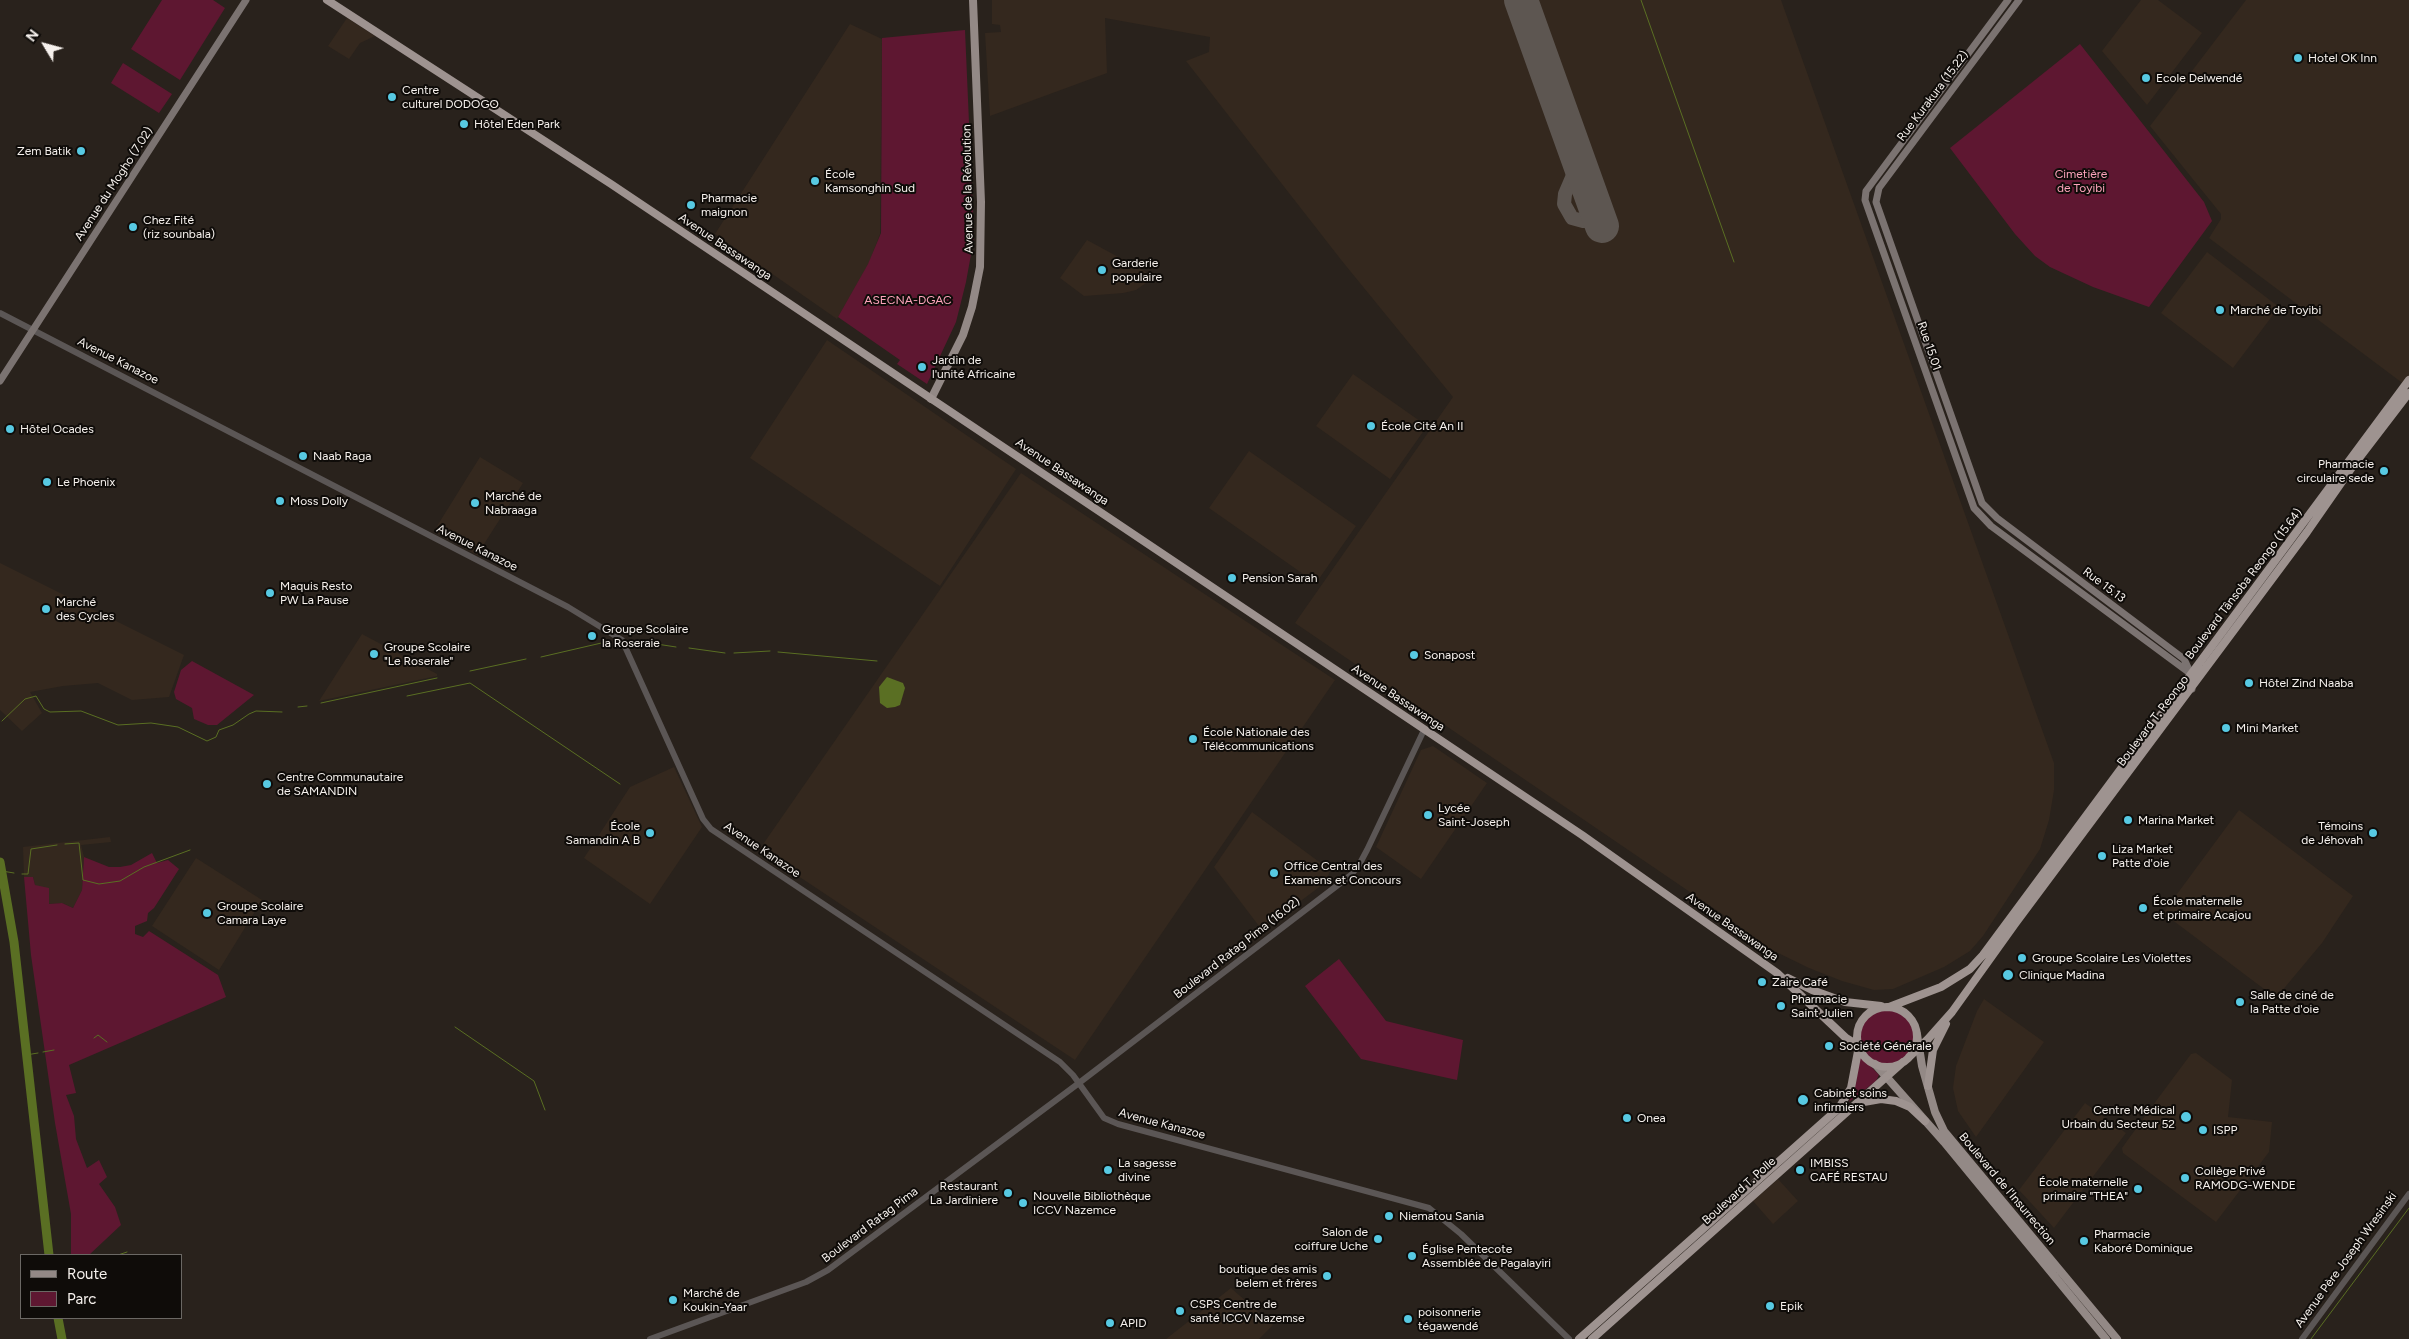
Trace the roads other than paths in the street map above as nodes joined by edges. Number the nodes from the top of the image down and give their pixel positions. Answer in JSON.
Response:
{"nodes":[{"id":1,"x":246,"y":0,"type":"edge"},
{"id":2,"x":327,"y":0,"type":"edge"},
{"id":3,"x":973,"y":0,"type":"edge"},
{"id":4,"x":2008,"y":0,"type":"edge"},
{"id":5,"x":2019,"y":0,"type":"edge"},
{"id":6,"x":1866,"y":192,"type":"joint"},
{"id":7,"x":1878,"y":208,"type":"joint"},
{"id":8,"x":0,"y":313,"type":"edge"},
{"id":9,"x":32,"y":329,"type":"junction"},
{"id":10,"x":2409,"y":380,"type":"edge"},
{"id":11,"x":0,"y":381,"type":"edge"},
{"id":12,"x":2409,"y":393,"type":"edge"},
{"id":13,"x":931,"y":399,"type":"junction"},
{"id":14,"x":1974,"y":508,"type":"joint"},
{"id":15,"x":1987,"y":510,"type":"joint"},
{"id":16,"x":2191,"y":674,"type":"junction"},
{"id":17,"x":2192,"y":689,"type":"junction"},
{"id":18,"x":1424,"y":730,"type":"junction"},
{"id":19,"x":1777,"y":973,"type":"junction"},
{"id":20,"x":1887,"y":1007,"type":"junction"},
{"id":21,"x":1952,"y":1012,"type":"junction"},
{"id":22,"x":1917,"y":1034,"type":"junction"},
{"id":23,"x":1928,"y":1039,"type":"junction"},
{"id":24,"x":1859,"y":1046,"type":"junction"},
{"id":25,"x":1920,"y":1048,"type":"junction"},
{"id":26,"x":1932,"y":1050,"type":"junction"},
{"id":27,"x":1906,"y":1059,"type":"junction"},
{"id":28,"x":1875,"y":1064,"type":"junction"},
{"id":29,"x":1887,"y":1077,"type":"junction"},
{"id":30,"x":1078,"y":1084,"type":"junction"},
{"id":31,"x":1928,"y":1086,"type":"junction"},
{"id":32,"x":1854,"y":1104,"type":"junction"},
{"id":33,"x":1925,"y":1121,"type":"junction"},
{"id":34,"x":2409,"y":1194,"type":"edge"},
{"id":35,"x":650,"y":1339,"type":"edge"},
{"id":36,"x":1569,"y":1339,"type":"edge"},
{"id":37,"x":1579,"y":1339,"type":"edge"},
{"id":38,"x":1592,"y":1339,"type":"edge"},
{"id":39,"x":2106,"y":1339,"type":"edge"},
{"id":40,"x":2117,"y":1339,"type":"edge"},
{"id":41,"x":2302,"y":1339,"type":"edge"}],
"edges":[{"from":1,"to":9,"type":"main road","name":"Avenue du Mogho (7.02)"},
{"from":2,"to":13,"type":"highway","name":"Avenue Bassawanga"},
{"from":3,"to":13,"type":"main road","name":"Avenue de la Révolution"},
{"from":4,"to":6,"type":"main road","name":"Rue Kurakura (15.22)"},
{"from":5,"to":7,"type":"main road","name":"Rue Kurakura (15.22)"},
{"from":6,"to":14,"type":"main road","name":"Rue 15.01"},
{"from":7,"to":15,"type":"main road","name":"Rue 15.01"},
{"from":8,"to":9,"type":"street","name":"Avenue Kanazoe"},
{"from":9,"to":11,"type":"main road","name":"Avenue du Mogho (7.02)"},
{"from":9,"to":30,"type":"street","name":"Avenue Kanazoe"},
{"from":10,"to":16,"type":"highway","name":"Boulevard Tânsoba Reongo (15.64)"},
{"from":12,"to":17,"type":"highway","name":"Boulevard T. Reongo"},
{"from":13,"to":18,"type":"highway","name":"Avenue Bassawanga"},
{"from":14,"to":16,"type":"main road","name":"Rue 15.13"},
{"from":15,"to":16,"type":"main road","name":"Rue 15.13"},
{"from":16,"to":17,"type":"main road"},
{"from":16,"to":20,"type":"highway","name":"Boulevard Tânsoba Reongo (15.64)"},
{"from":17,"to":21,"type":"highway","name":"Boulevard T. Reongo"},
{"from":18,"to":19,"type":"highway","name":"Avenue Bassawanga"},
{"from":18,"to":30,"type":"street","name":"Boulevard Ratag Pima (16.02)"},
{"from":19,"to":20,"type":"highway","name":"Avenue Bassawanga"},
{"from":19,"to":24,"type":"highway","name":"Avenue Bassawanga"},
{"from":20,"to":22,"type":"highway"},
{"from":20,"to":24,"type":"highway"},
{"from":21,"to":23,"type":"highway","name":"Boulevard T. Reongo"},
{"from":21,"to":26,"type":"highway"},
{"from":22,"to":25,"type":"main road","name":"Boulevard de l'Insurrection"},
{"from":22,"to":27,"type":"highway"},
{"from":23,"to":25,"type":"highway","name":"Boulevard T. Reongo"},
{"from":23,"to":26,"type":"highway"},
{"from":24,"to":28,"type":"highway"},
{"from":24,"to":37,"type":"highway","name":"Boulevard T. Polle"},
{"from":25,"to":27,"type":"highway","name":"Boulevard T. Reongo"},
{"from":25,"to":31,"type":"main road","name":"Boulevard de l'Insurrection"},
{"from":26,"to":31,"type":"highway"},
{"from":27,"to":28,"type":"highway"},
{"from":27,"to":29,"type":"highway","name":"Boulevard T. Polle"},
{"from":28,"to":29,"type":"main road","name":"Boulevard de l'Insurrection"},
{"from":29,"to":32,"type":"highway","name":"Boulevard T. Polle"},
{"from":29,"to":33,"type":"main road","name":"Boulevard de l'Insurrection"},
{"from":30,"to":35,"type":"street","name":"Boulevard Ratag Pima"},
{"from":30,"to":36,"type":"street","name":"Avenue Kanazoe"},
{"from":31,"to":40,"type":"main road","name":"Boulevard de l'Insurrection"},
{"from":32,"to":33,"type":"highway"},
{"from":32,"to":38,"type":"highway","name":"Boulevard T. Polle"},
{"from":33,"to":39,"type":"main road","name":"Boulevard de l'Insurrection"},
{"from":34,"to":41,"type":"street","name":"Avenue Père Joseph Wresinski"}]}
